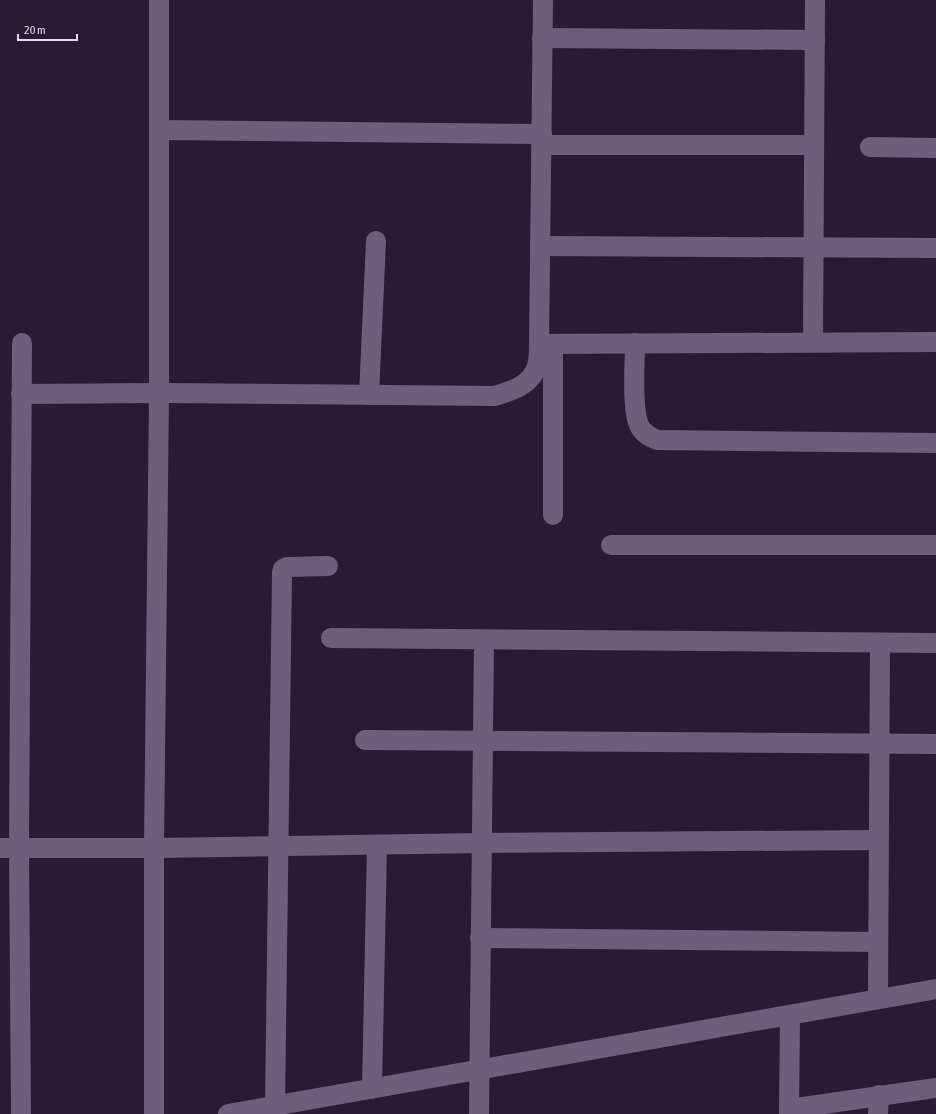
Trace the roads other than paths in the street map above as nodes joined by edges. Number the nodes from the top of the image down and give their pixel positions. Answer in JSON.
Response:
{"nodes":[{"id":1,"x":159,"y":0,"type":"edge"},
{"id":2,"x":543,"y":0,"type":"edge"},
{"id":3,"x":815,"y":0,"type":"edge"},
{"id":4,"x":542,"y":38,"type":"junction"},
{"id":5,"x":815,"y":40,"type":"junction"},
{"id":6,"x":159,"y":130,"type":"junction"},
{"id":7,"x":542,"y":139,"type":"junction"},
{"id":8,"x":814,"y":145,"type":"junction"},
{"id":9,"x":870,"y":147,"type":"dead end"},
{"id":10,"x":936,"y":148,"type":"edge"},
{"id":11,"x":376,"y":241,"type":"dead end"},
{"id":12,"x":540,"y":246,"type":"junction"},
{"id":13,"x":814,"y":248,"type":"junction"},
{"id":14,"x":936,"y":248,"type":"edge"},
{"id":15,"x":813,"y":341,"type":"junction"},
{"id":16,"x":936,"y":342,"type":"edge"},
{"id":17,"x":22,"y":343,"type":"dead end"},
{"id":18,"x":635,"y":343,"type":"junction"},
{"id":19,"x":546,"y":344,"type":"junction"},
{"id":20,"x":159,"y":393,"type":"junction"},
{"id":21,"x":22,"y":394,"type":"junction"},
{"id":22,"x":368,"y":395,"type":"junction"},
{"id":23,"x":936,"y":443,"type":"edge"},
{"id":24,"x":553,"y":515,"type":"dead end"},
{"id":25,"x":612,"y":545,"type":"dead end"},
{"id":26,"x":936,"y":545,"type":"edge"},
{"id":27,"x":328,"y":566,"type":"dead end"},
{"id":28,"x":331,"y":638,"type":"dead end"},
{"id":29,"x":484,"y":640,"type":"junction"},
{"id":30,"x":936,"y":643,"type":"edge"},
{"id":31,"x":880,"y":644,"type":"junction"},
{"id":32,"x":365,"y":740,"type":"dead end"},
{"id":33,"x":483,"y":740,"type":"junction"},
{"id":34,"x":878,"y":744,"type":"junction"},
{"id":35,"x":936,"y":744,"type":"edge"},
{"id":36,"x":878,"y":840,"type":"junction"},
{"id":37,"x":481,"y":843,"type":"junction"},
{"id":38,"x":377,"y":844,"type":"junction"},
{"id":39,"x":279,"y":846,"type":"junction"},
{"id":40,"x":10,"y":848,"type":"edge"},
{"id":41,"x":154,"y":848,"type":"junction"},
{"id":42,"x":480,"y":938,"type":"junction"},
{"id":43,"x":878,"y":942,"type":"junction"},
{"id":44,"x":936,"y":989,"type":"edge"},
{"id":45,"x":878,"y":999,"type":"junction"},
{"id":46,"x":790,"y":1016,"type":"junction"},
{"id":47,"x":479,"y":1070,"type":"junction"},
{"id":48,"x":936,"y":1088,"type":"edge"},
{"id":49,"x":372,"y":1089,"type":"junction"},
{"id":50,"x":878,"y":1105,"type":"edge"},
{"id":51,"x":275,"y":1106,"type":"junction"},
{"id":52,"x":789,"y":1112,"type":"edge"},
{"id":53,"x":22,"y":1114,"type":"edge"},
{"id":54,"x":154,"y":1114,"type":"edge"},
{"id":55,"x":228,"y":1114,"type":"edge"},
{"id":56,"x":479,"y":1114,"type":"edge"}],
"edges":[{"from":1,"to":6,"type":"street"},
{"from":2,"to":4,"type":"street"},
{"from":3,"to":5,"type":"street"},
{"from":4,"to":5,"type":"street"},
{"from":4,"to":7,"type":"street"},
{"from":5,"to":8,"type":"street"},
{"from":6,"to":7,"type":"street"},
{"from":6,"to":20,"type":"street"},
{"from":7,"to":8,"type":"street"},
{"from":7,"to":12,"type":"street"},
{"from":8,"to":13,"type":"street"},
{"from":9,"to":10,"type":"street"},
{"from":11,"to":22,"type":"street"},
{"from":12,"to":13,"type":"street"},
{"from":12,"to":19,"type":"street"},
{"from":13,"to":14,"type":"street"},
{"from":13,"to":15,"type":"street"},
{"from":15,"to":16,"type":"street"},
{"from":15,"to":18,"type":"street"},
{"from":17,"to":21,"type":"street"},
{"from":18,"to":19,"type":"street"},
{"from":18,"to":23,"type":"street"},
{"from":19,"to":22,"type":"street"},
{"from":19,"to":24,"type":"street"},
{"from":20,"to":21,"type":"street"},
{"from":20,"to":22,"type":"street"},
{"from":20,"to":41,"type":"street"},
{"from":21,"to":40,"type":"street"},
{"from":25,"to":26,"type":"street"},
{"from":27,"to":39,"type":"street"},
{"from":28,"to":29,"type":"street"},
{"from":29,"to":31,"type":"street"},
{"from":29,"to":33,"type":"street"},
{"from":30,"to":31,"type":"street"},
{"from":31,"to":34,"type":"street"},
{"from":32,"to":33,"type":"street"},
{"from":33,"to":34,"type":"street"},
{"from":33,"to":37,"type":"street"},
{"from":34,"to":35,"type":"street"},
{"from":34,"to":36,"type":"street"},
{"from":36,"to":37,"type":"street"},
{"from":36,"to":43,"type":"street"},
{"from":37,"to":38,"type":"street"},
{"from":37,"to":42,"type":"street"},
{"from":38,"to":39,"type":"street"},
{"from":38,"to":49,"type":"street"},
{"from":39,"to":41,"type":"street"},
{"from":39,"to":51,"type":"street"},
{"from":40,"to":41,"type":"street"},
{"from":40,"to":53,"type":"street"},
{"from":41,"to":54,"type":"street"},
{"from":42,"to":43,"type":"street"},
{"from":42,"to":47,"type":"street"},
{"from":43,"to":45,"type":"street"},
{"from":44,"to":45,"type":"street"},
{"from":45,"to":46,"type":"street"},
{"from":46,"to":47,"type":"street"},
{"from":46,"to":52,"type":"street"},
{"from":47,"to":49,"type":"street"},
{"from":47,"to":56,"type":"street"},
{"from":48,"to":50,"type":"street"},
{"from":49,"to":51,"type":"street"},
{"from":50,"to":52,"type":"street"},
{"from":51,"to":55,"type":"street"}]}
